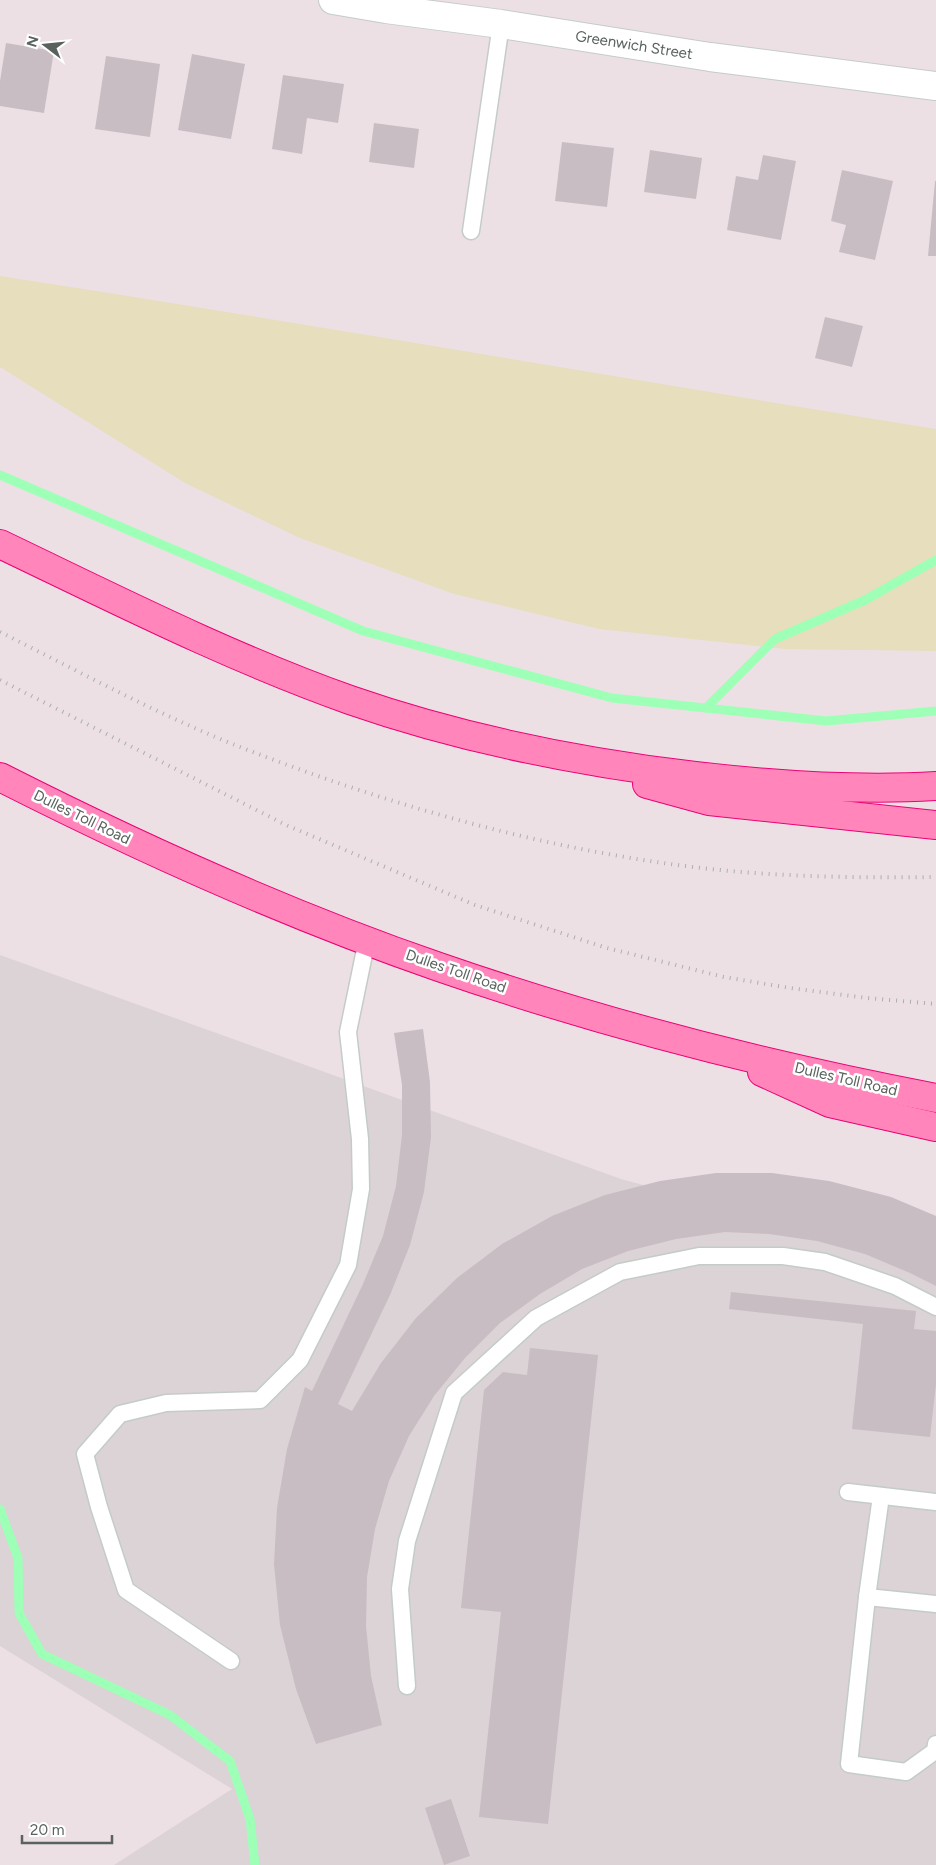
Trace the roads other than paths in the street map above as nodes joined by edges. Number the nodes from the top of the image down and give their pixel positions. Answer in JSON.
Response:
{"nodes":[{"id":1,"x":333,"y":0,"type":"edge"},
{"id":2,"x":502,"y":12,"type":"edge"},
{"id":3,"x":936,"y":86,"type":"edge"},
{"id":4,"x":471,"y":231,"type":"dead end"},
{"id":5,"x":0,"y":544,"type":"edge"},
{"id":6,"x":510,"y":746,"type":"junction"},
{"id":7,"x":0,"y":777,"type":"edge"},
{"id":8,"x":936,"y":786,"type":"edge"},
{"id":9,"x":936,"y":825,"type":"edge"},
{"id":10,"x":367,"y":940,"type":"junction"},
{"id":11,"x":713,"y":1049,"type":"junction"},
{"id":12,"x":936,"y":1098,"type":"edge"},
{"id":13,"x":936,"y":1127,"type":"edge"},
{"id":14,"x":936,"y":1306,"type":"edge"},
{"id":15,"x":848,"y":1492,"type":"dead end"},
{"id":16,"x":880,"y":1496,"type":"junction"},
{"id":17,"x":936,"y":1502,"type":"edge"},
{"id":18,"x":867,"y":1597,"type":"junction"},
{"id":19,"x":936,"y":1604,"type":"edge"},
{"id":20,"x":231,"y":1661,"type":"dead end"},
{"id":21,"x":407,"y":1686,"type":"dead end"},
{"id":22,"x":936,"y":1744,"type":"edge"}],
"edges":[{"from":1,"to":2,"type":"street","name":"Greenwich Street"},
{"from":2,"to":3,"type":"street","name":"Greenwich Street"},
{"from":2,"to":4,"type":"lane"},
{"from":5,"to":6,"type":"highway"},
{"from":6,"to":8,"type":"highway"},
{"from":6,"to":9,"type":"highway"},
{"from":7,"to":10,"type":"highway","name":"Dulles Toll Road"},
{"from":10,"to":11,"type":"highway","name":"Dulles Toll Road"},
{"from":10,"to":20,"type":"lane"},
{"from":11,"to":12,"type":"highway","name":"Dulles Toll Road"},
{"from":11,"to":13,"type":"highway"},
{"from":14,"to":21,"type":"lane"},
{"from":15,"to":16,"type":"lane"},
{"from":16,"to":17,"type":"lane"},
{"from":16,"to":18,"type":"lane"},
{"from":18,"to":19,"type":"lane"},
{"from":18,"to":22,"type":"lane"}]}
